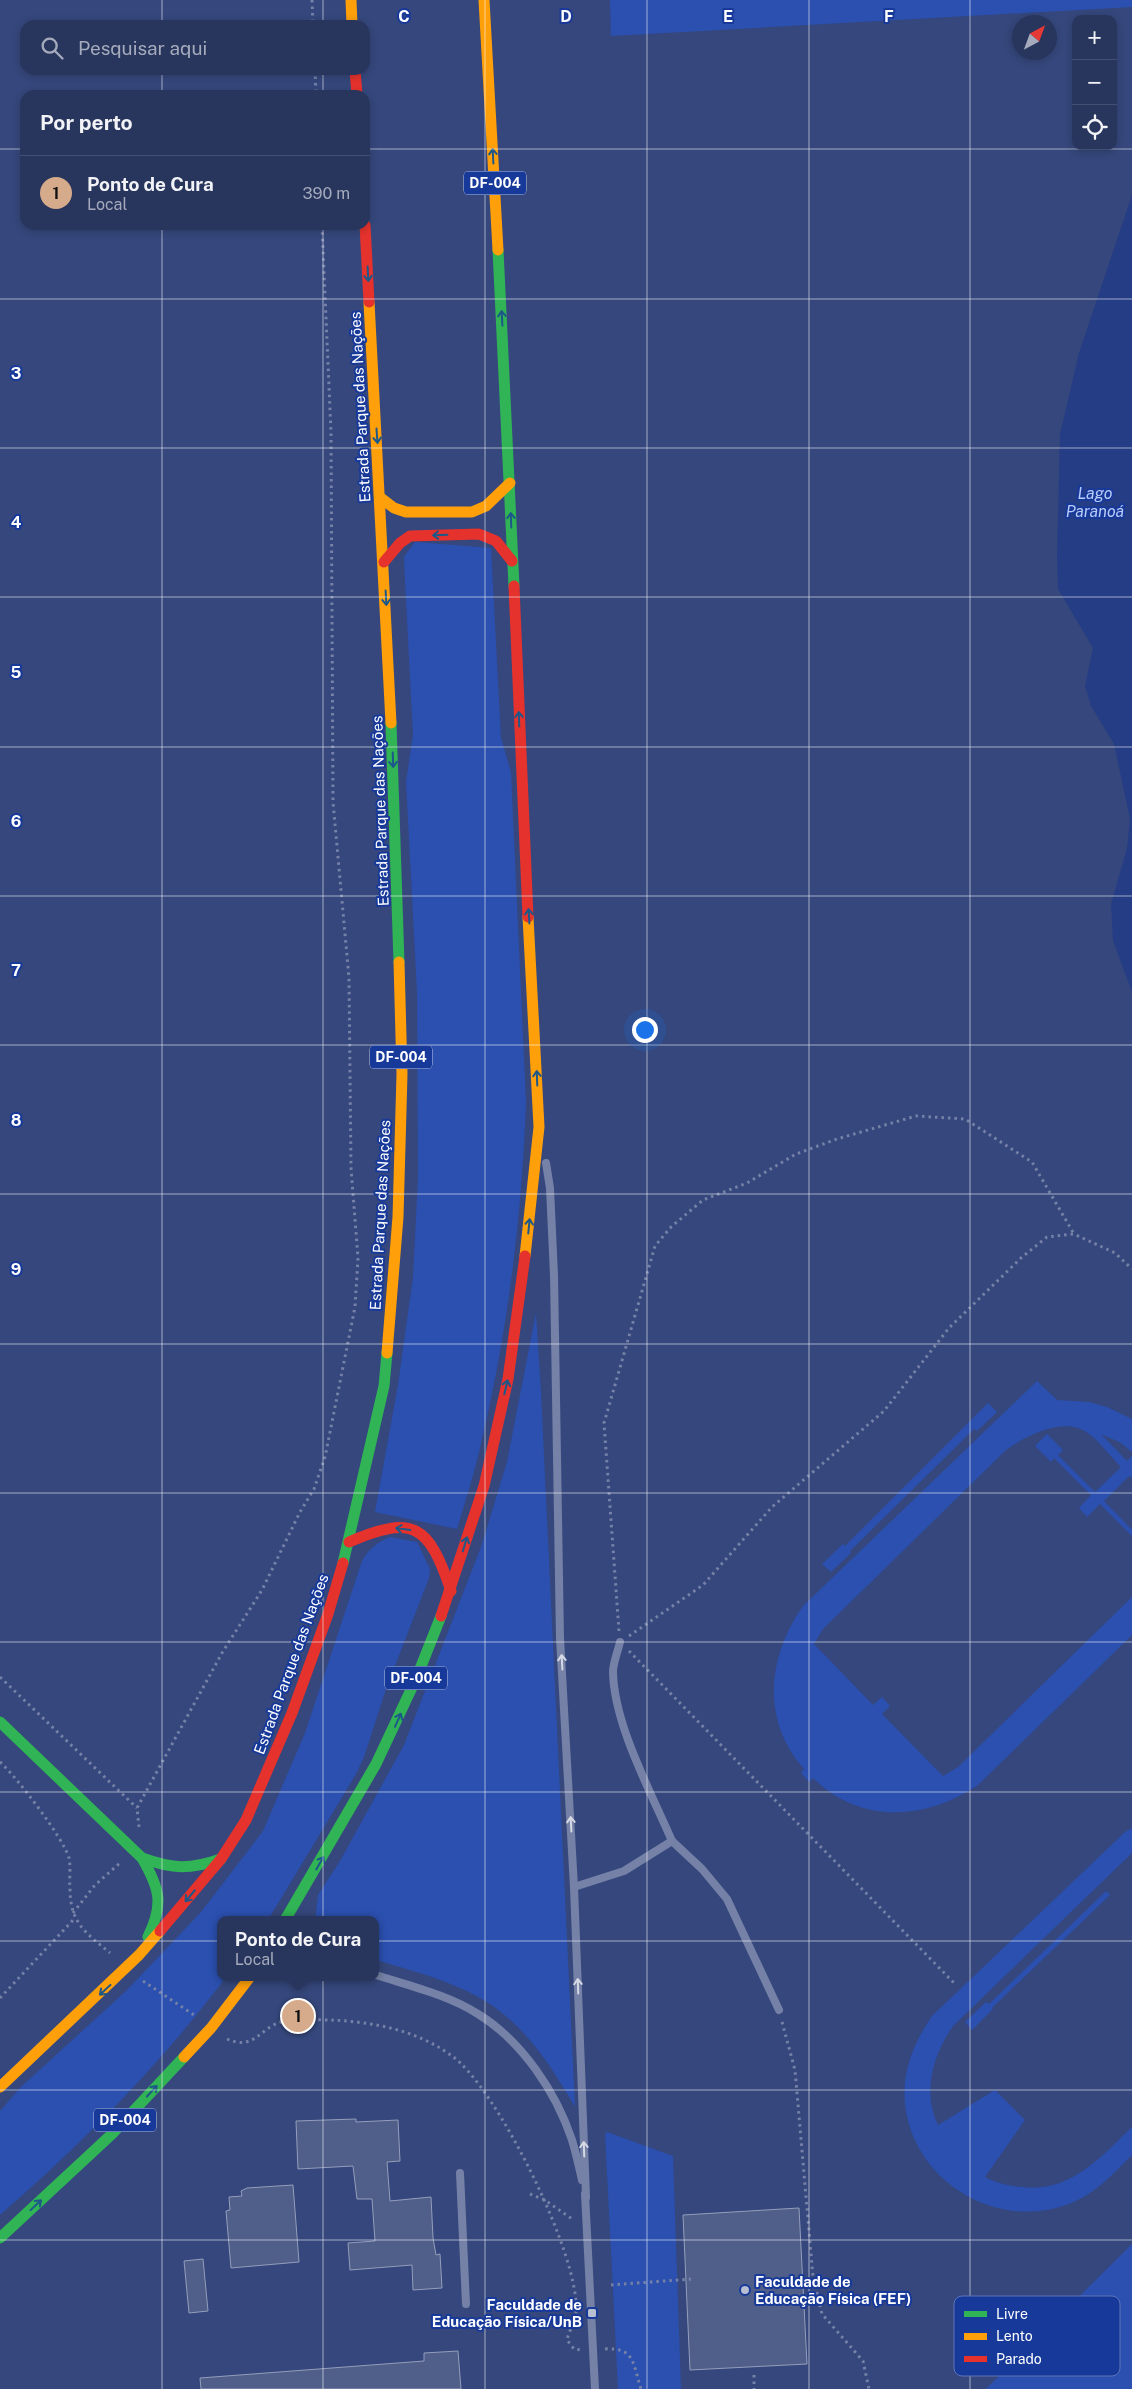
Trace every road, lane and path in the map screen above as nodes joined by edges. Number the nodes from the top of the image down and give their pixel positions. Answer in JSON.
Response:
{"nodes":[{"id":1,"x":312,"y":0,"type":"edge"},
{"id":2,"x":351,"y":0,"type":"edge"},
{"id":3,"x":484,"y":0,"type":"edge"},
{"id":4,"x":313,"y":20,"type":"edge"},
{"id":5,"x":352,"y":20,"type":"edge"},
{"id":6,"x":315,"y":75,"type":"edge"},
{"id":7,"x":355,"y":75,"type":"edge"},
{"id":8,"x":316,"y":90,"type":"edge"},
{"id":9,"x":357,"y":90,"type":"edge"},
{"id":10,"x":322,"y":230,"type":"edge"},
{"id":11,"x":365,"y":230,"type":"edge"},
{"id":12,"x":510,"y":483,"type":"junction"},
{"id":13,"x":381,"y":498,"type":"junction"},
{"id":14,"x":512,"y":561,"type":"junction"},
{"id":15,"x":384,"y":562,"type":"junction"},
{"id":16,"x":539,"y":1127,"type":"junction"},
{"id":17,"x":1074,"y":1234,"type":"junction"},
{"id":18,"x":1132,"y":1269,"type":"edge"},
{"id":19,"x":348,"y":1542,"type":"junction"},
{"id":20,"x":451,"y":1591,"type":"junction"},
{"id":21,"x":620,"y":1642,"type":"junction"},
{"id":22,"x":0,"y":1677,"type":"edge"},
{"id":23,"x":0,"y":1722,"type":"edge"},
{"id":24,"x":0,"y":1762,"type":"edge"},
{"id":25,"x":137,"y":1808,"type":"junction"},
{"id":26,"x":672,"y":1841,"type":"junction"},
{"id":27,"x":139,"y":1854,"type":"junction"},
{"id":28,"x":221,"y":1859,"type":"junction"},
{"id":29,"x":309,"y":1881,"type":"junction"},
{"id":30,"x":574,"y":1887,"type":"junction"},
{"id":31,"x":308,"y":1900,"type":"dead end"},
{"id":32,"x":73,"y":1913,"type":"junction"},
{"id":33,"x":288,"y":1916,"type":"edge"},
{"id":34,"x":74,"y":1918,"type":"junction"},
{"id":35,"x":139,"y":1955,"type":"junction"},
{"id":36,"x":117,"y":1959,"type":"dead end"},
{"id":37,"x":379,"y":1976,"type":"edge"},
{"id":38,"x":139,"y":1978,"type":"dead end"},
{"id":39,"x":247,"y":1981,"type":"edge"},
{"id":40,"x":259,"y":1981,"type":"edge"},
{"id":41,"x":954,"y":1983,"type":"dead end"},
{"id":42,"x":240,"y":1992,"type":"junction"},
{"id":43,"x":0,"y":1998,"type":"edge"},
{"id":44,"x":779,"y":2010,"type":"joint"},
{"id":45,"x":195,"y":2016,"type":"dead end"},
{"id":46,"x":229,"y":2040,"type":"dead end"},
{"id":47,"x":19,"y":2070,"type":"junction"},
{"id":48,"x":0,"y":2087,"type":"edge"},
{"id":49,"x":0,"y":2091,"type":"edge"},
{"id":50,"x":460,"y":2173,"type":"dead end"},
{"id":51,"x":530,"y":2194,"type":"dead end"},
{"id":52,"x":586,"y":2197,"type":"junction"},
{"id":53,"x":545,"y":2200,"type":"junction"},
{"id":54,"x":572,"y":2219,"type":"dead end"},
{"id":55,"x":0,"y":2238,"type":"edge"},
{"id":56,"x":691,"y":2279,"type":"dead end"},
{"id":57,"x":611,"y":2285,"type":"dead end"},
{"id":58,"x":466,"y":2304,"type":"dead end"},
{"id":59,"x":617,"y":2348,"type":"dead end"},
{"id":60,"x":586,"y":2351,"type":"dead end"},
{"id":61,"x":754,"y":2375,"type":"dead end"},
{"id":62,"x":595,"y":2389,"type":"edge"},
{"id":63,"x":641,"y":2389,"type":"edge"},
{"id":64,"x":754,"y":2389,"type":"edge"},
{"id":65,"x":869,"y":2389,"type":"edge"}],
"edges":[{"from":1,"to":4,"type":"path"},
{"from":2,"to":5,"type":"main road"},
{"from":12,"to":3,"type":"main road","number":"DF-004","one_way":true},
{"from":6,"to":8,"type":"path"},
{"from":7,"to":9,"type":"main road"},
{"from":10,"to":25,"type":"path"},
{"from":11,"to":13,"type":"main road","name":"Estrada Parque das Nações","number":"DF-004","one_way":true},
{"from":12,"to":13,"type":"main road"},
{"from":14,"to":12,"type":"main road","number":"DF-004","one_way":true},
{"from":13,"to":15,"type":"main road","name":"Estrada Parque das Nações","number":"DF-004"},
{"from":14,"to":15,"type":"main road","one_way":true},
{"from":16,"to":14,"type":"main road","number":"DF-004","one_way":true},
{"from":15,"to":19,"type":"main road","name":"Estrada Parque das Nações","number":"DF-004","one_way":true},
{"from":20,"to":16,"type":"main road","number":"DF-004","one_way":true},
{"from":30,"to":16,"type":"lane","one_way":true},
{"from":17,"to":18,"type":"path"},
{"from":17,"to":21,"type":"path"},
{"from":17,"to":21,"type":"path"},
{"from":20,"to":19,"type":"main road","one_way":true},
{"from":19,"to":28,"type":"main road","name":"Estrada Parque das Nações","number":"DF-004"},
{"from":29,"to":20,"type":"main road","number":"DF-004","one_way":true},
{"from":21,"to":26,"type":"lane"},
{"from":21,"to":41,"type":"path"},
{"from":22,"to":25,"type":"path"},
{"from":23,"to":27,"type":"main road"},
{"from":24,"to":32,"type":"path"},
{"from":25,"to":27,"type":"path"},
{"from":26,"to":30,"type":"lane"},
{"from":26,"to":44,"type":"lane"},
{"from":27,"to":28,"type":"main road"},
{"from":27,"to":32,"type":"path"},
{"from":27,"to":35,"type":"main road"},
{"from":28,"to":35,"type":"main road","name":"Estrada Parque das Nações","number":"DF-004","one_way":true},
{"from":29,"to":31,"type":"main road"},
{"from":29,"to":33,"type":"main road","number":"DF-004"},
{"from":52,"to":30,"type":"lane","one_way":true},
{"from":32,"to":34,"type":"path"},
{"from":34,"to":36,"type":"path"},
{"from":34,"to":43,"type":"path"},
{"from":35,"to":47,"type":"main road","name":"Estrada Parque das Nações","number":"DF-004","one_way":true},
{"from":37,"to":52,"type":"lane"},
{"from":38,"to":45,"type":"path"},
{"from":39,"to":42,"type":"main road","number":"DF-004"},
{"from":40,"to":42,"type":"main road"},
{"from":55,"to":42,"type":"main road","number":"DF-004","one_way":true},
{"from":44,"to":65,"type":"path"},
{"from":46,"to":53,"type":"path"},
{"from":47,"to":48,"type":"main road","name":"Estrada Parque das Nações","number":"DF-004"},
{"from":47,"to":49,"type":"main road"},
{"from":50,"to":58,"type":"lane"},
{"from":51,"to":53,"type":"path"},
{"from":52,"to":62,"type":"lane"},
{"from":53,"to":54,"type":"path"},
{"from":53,"to":60,"type":"path"},
{"from":56,"to":57,"type":"path"},
{"from":59,"to":63,"type":"path"},
{"from":61,"to":64,"type":"path"}]}
